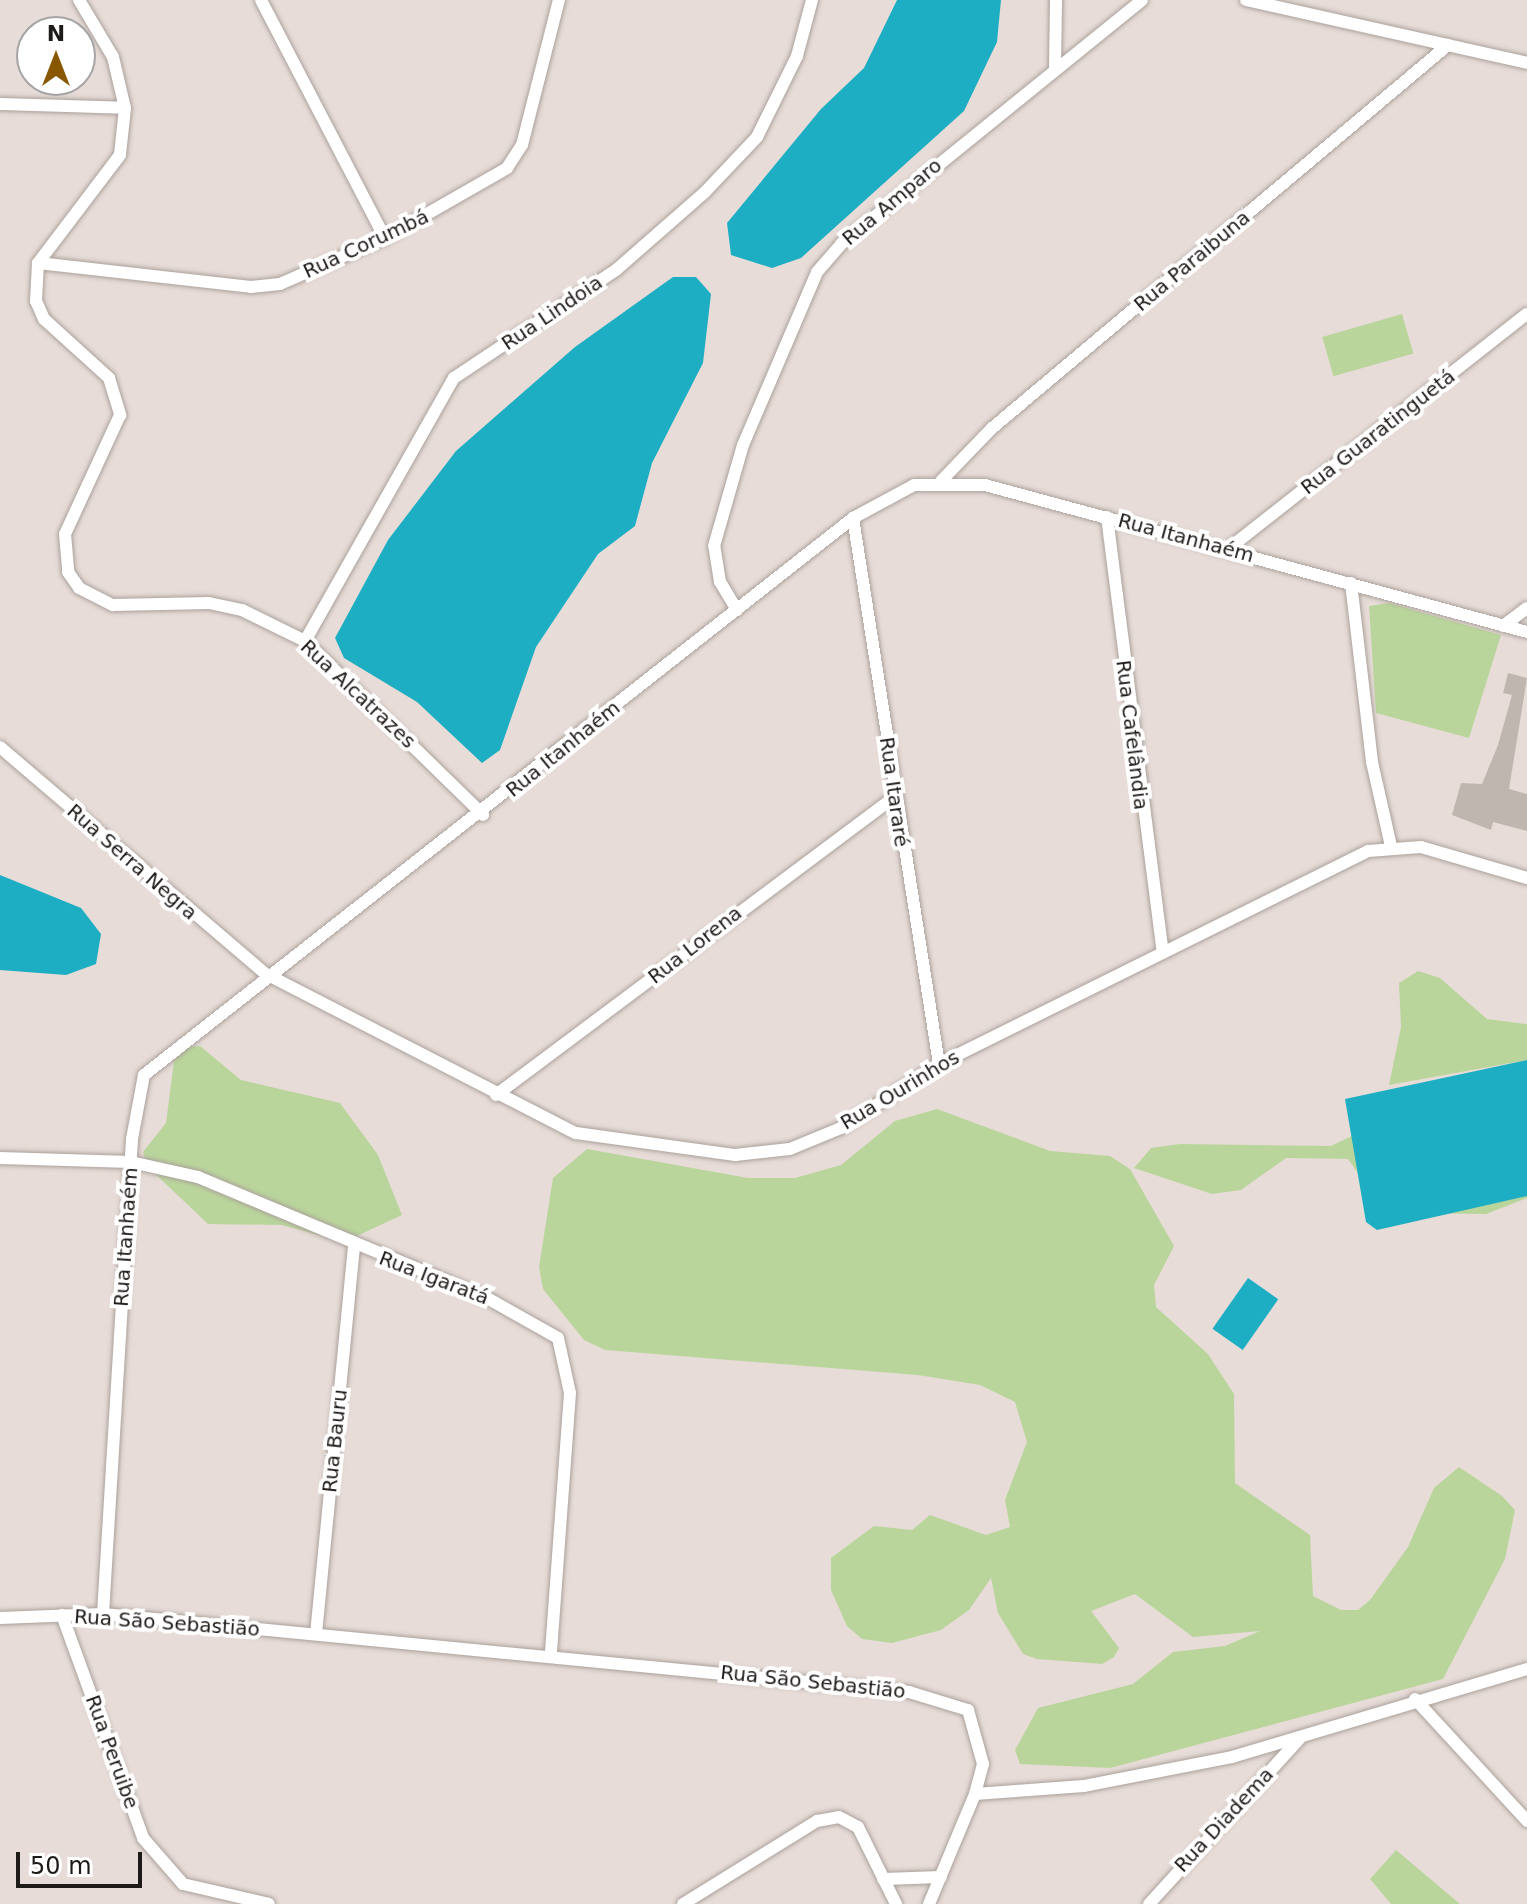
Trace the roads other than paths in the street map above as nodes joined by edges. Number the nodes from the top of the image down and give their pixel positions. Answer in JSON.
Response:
{"nodes":[{"id":1,"x":79,"y":0,"type":"edge"},
{"id":2,"x":261,"y":0,"type":"edge"},
{"id":3,"x":559,"y":0,"type":"edge"},
{"id":4,"x":812,"y":0,"type":"edge"},
{"id":5,"x":1056,"y":0,"type":"edge"},
{"id":6,"x":1142,"y":0,"type":"edge"},
{"id":7,"x":1246,"y":0,"type":"edge"},
{"id":8,"x":1448,"y":45,"type":"junction"},
{"id":9,"x":1527,"y":63,"type":"edge"},
{"id":10,"x":1055,"y":67,"type":"junction"},
{"id":11,"x":0,"y":104,"type":"edge"},
{"id":12,"x":125,"y":108,"type":"junction"},
{"id":13,"x":385,"y":238,"type":"junction"},
{"id":14,"x":38,"y":263,"type":"junction"},
{"id":15,"x":1527,"y":314,"type":"edge"},
{"id":16,"x":941,"y":481,"type":"junction"},
{"id":17,"x":1107,"y":517,"type":"junction"},
{"id":18,"x":853,"y":518,"type":"junction"},
{"id":19,"x":1228,"y":549,"type":"junction"},
{"id":20,"x":1351,"y":583,"type":"junction"},
{"id":21,"x":1527,"y":608,"type":"edge"},
{"id":22,"x":737,"y":610,"type":"junction"},
{"id":23,"x":1503,"y":626,"type":"junction"},
{"id":24,"x":1527,"y":632,"type":"edge"},
{"id":25,"x":305,"y":641,"type":"junction"},
{"id":26,"x":0,"y":747,"type":"edge"},
{"id":27,"x":894,"y":797,"type":"junction"},
{"id":28,"x":483,"y":815,"type":"junction"},
{"id":29,"x":1391,"y":846,"type":"junction"},
{"id":30,"x":1527,"y":878,"type":"edge"},
{"id":31,"x":1163,"y":952,"type":"junction"},
{"id":32,"x":266,"y":974,"type":"junction"},
{"id":33,"x":939,"y":1064,"type":"junction"},
{"id":34,"x":496,"y":1095,"type":"junction"},
{"id":35,"x":0,"y":1158,"type":"edge"},
{"id":36,"x":131,"y":1162,"type":"junction"},
{"id":37,"x":354,"y":1247,"type":"junction"},
{"id":38,"x":103,"y":1614,"type":"junction"},
{"id":39,"x":62,"y":1615,"type":"junction"},
{"id":40,"x":0,"y":1618,"type":"edge"},
{"id":41,"x":316,"y":1634,"type":"junction"},
{"id":42,"x":551,"y":1654,"type":"junction"},
{"id":43,"x":1527,"y":1669,"type":"edge"},
{"id":44,"x":1415,"y":1699,"type":"junction"},
{"id":45,"x":1300,"y":1737,"type":"junction"},
{"id":46,"x":975,"y":1794,"type":"junction"},
{"id":47,"x":1527,"y":1821,"type":"edge"},
{"id":48,"x":941,"y":1877,"type":"junction"},
{"id":49,"x":883,"y":1879,"type":"junction"},
{"id":50,"x":269,"y":1904,"type":"edge"},
{"id":51,"x":683,"y":1904,"type":"edge"},
{"id":52,"x":896,"y":1904,"type":"edge"},
{"id":53,"x":929,"y":1904,"type":"edge"},
{"id":54,"x":1149,"y":1904,"type":"edge"}],
"edges":[{"from":1,"to":12,"type":"street"},
{"from":2,"to":13,"type":"street"},
{"from":3,"to":13,"type":"street","name":"Rua Corumbá"},
{"from":4,"to":25,"type":"street","name":"Rua Lindoia"},
{"from":5,"to":10,"type":"street"},
{"from":6,"to":10,"type":"street","name":"Rua Amparo"},
{"from":7,"to":8,"type":"street"},
{"from":8,"to":9,"type":"street"},
{"from":8,"to":16,"type":"street","name":"Rua Paraibuna"},
{"from":10,"to":22,"type":"street","name":"Rua Amparo"},
{"from":11,"to":12,"type":"street"},
{"from":12,"to":14,"type":"street"},
{"from":13,"to":14,"type":"street","name":"Rua Corumbá"},
{"from":14,"to":25,"type":"street","name":"Rua Alcatrazes"},
{"from":15,"to":19,"type":"street","name":"Rua Guaratinguetá"},
{"from":16,"to":17,"type":"street","name":"Rua Itanhaém"},
{"from":16,"to":18,"type":"street","name":"Rua Itanhaém"},
{"from":17,"to":19,"type":"street","name":"Rua Itanhaém"},
{"from":17,"to":31,"type":"street","name":"Rua Cafelândia"},
{"from":18,"to":22,"type":"street","name":"Rua Itanhaém"},
{"from":18,"to":27,"type":"street","name":"Rua Itararé"},
{"from":19,"to":20,"type":"street","name":"Rua Itanhaém"},
{"from":20,"to":23,"type":"street","name":"Rua Itanhaém"},
{"from":20,"to":29,"type":"street"},
{"from":21,"to":23,"type":"street"},
{"from":22,"to":28,"type":"street","name":"Rua Itanhaém"},
{"from":23,"to":24,"type":"street","name":"Rua Itanhaém"},
{"from":25,"to":28,"type":"street","name":"Rua Alcatrazes"},
{"from":26,"to":32,"type":"street","name":"Rua Serra Negra"},
{"from":27,"to":33,"type":"street","name":"Rua Itararé"},
{"from":27,"to":34,"type":"street","name":"Rua Lorena"},
{"from":28,"to":32,"type":"street","name":"Rua Itanhaém"},
{"from":29,"to":30,"type":"street"},
{"from":29,"to":31,"type":"street","name":"Rua Ourinhos"},
{"from":31,"to":33,"type":"street","name":"Rua Ourinhos"},
{"from":32,"to":34,"type":"street","name":"Rua Ourinhos"},
{"from":32,"to":36,"type":"street","name":"Rua Itanhaém"},
{"from":33,"to":34,"type":"street","name":"Rua Ourinhos"},
{"from":35,"to":36,"type":"street","name":"Rua Igaratá"},
{"from":36,"to":37,"type":"street","name":"Rua Igaratá"},
{"from":36,"to":38,"type":"street","name":"Rua Itanhaém"},
{"from":37,"to":41,"type":"street","name":"Rua Bauru"},
{"from":37,"to":42,"type":"street","name":"Rua Igaratá"},
{"from":38,"to":39,"type":"street","name":"Rua São Sebastião"},
{"from":38,"to":41,"type":"street","name":"Rua São Sebastião"},
{"from":39,"to":40,"type":"street","name":"Rua São Sebastião"},
{"from":39,"to":50,"type":"street","name":"Rua Peruibe"},
{"from":41,"to":42,"type":"street","name":"Rua São Sebastião"},
{"from":42,"to":46,"type":"street","name":"Rua São Sebastião"},
{"from":43,"to":44,"type":"street"},
{"from":44,"to":45,"type":"street"},
{"from":44,"to":47,"type":"street"},
{"from":45,"to":46,"type":"street"},
{"from":45,"to":54,"type":"street","name":"Rua Diadema"},
{"from":46,"to":48,"type":"street","name":"Rua São Sebastião"},
{"from":48,"to":49,"type":"street"},
{"from":48,"to":53,"type":"street","name":"Rua São Sebastião"},
{"from":49,"to":51,"type":"street"},
{"from":49,"to":52,"type":"street"}]}
